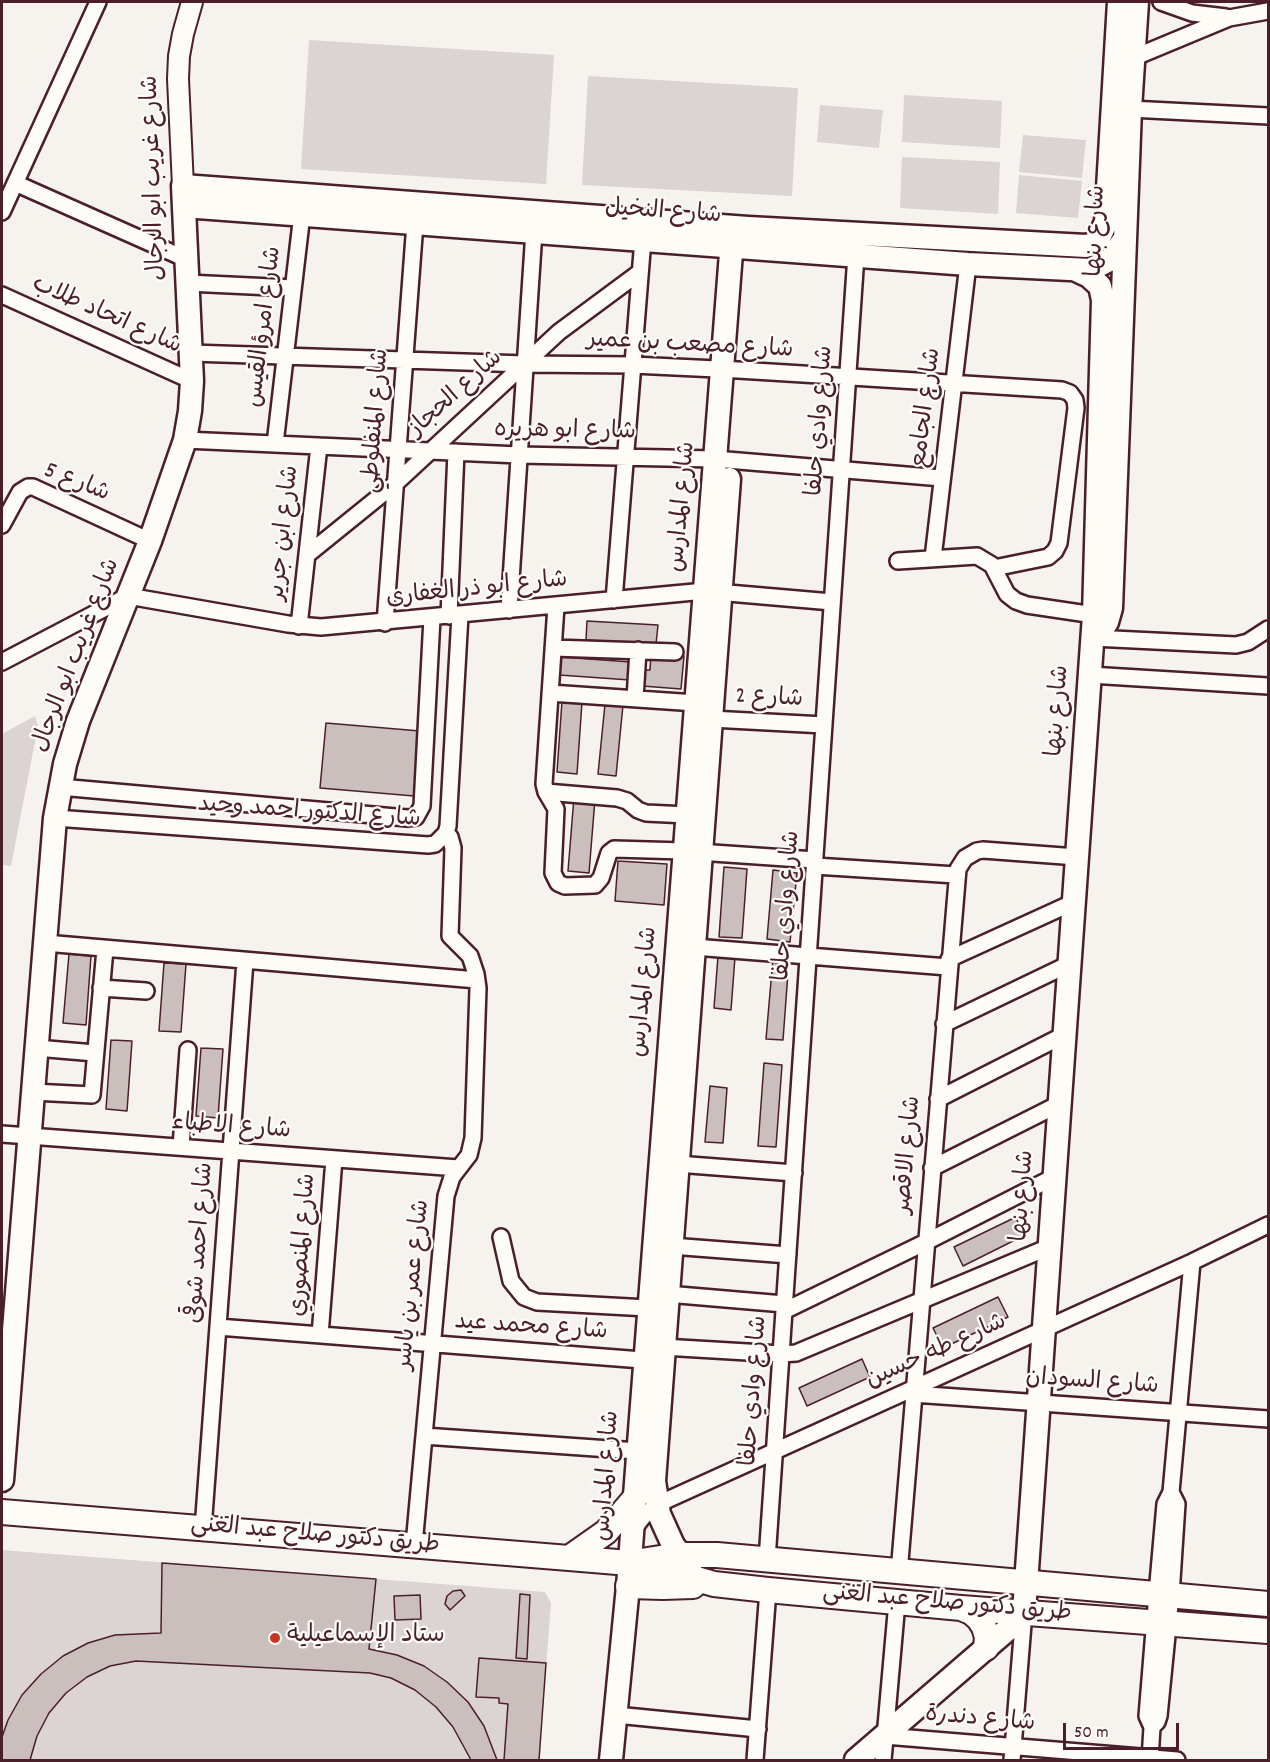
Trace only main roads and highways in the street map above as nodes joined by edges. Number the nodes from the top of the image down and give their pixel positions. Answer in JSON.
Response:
{"nodes":[{"id":1,"x":1119,"y":2,"type":"edge"},
{"id":2,"x":1137,"y":2,"type":"edge"},
{"id":3,"x":1124,"y":62,"type":"junction"},
{"id":4,"x":183,"y":196,"type":"junction"},
{"id":5,"x":740,"y":237,"type":"junction"},
{"id":6,"x":1125,"y":238,"type":"junction"},
{"id":7,"x":1086,"y":246,"type":"joint"},
{"id":8,"x":1076,"y":270,"type":"junction"},
{"id":9,"x":1124,"y":280,"type":"junction"},
{"id":10,"x":1100,"y":286,"type":"junction"},
{"id":11,"x":1093,"y":629,"type":"junction"},
{"id":12,"x":703,"y":711,"type":"junction"},
{"id":13,"x":692,"y":852,"type":"junction"},
{"id":14,"x":656,"y":1356,"type":"junction"},
{"id":15,"x":2,"y":1480,"type":"edge"},
{"id":16,"x":646,"y":1502,"type":"junction"},
{"id":17,"x":2,"y":1512,"type":"edge"},
{"id":18,"x":679,"y":1555,"type":"junction"},
{"id":19,"x":569,"y":1558,"type":"junction"},
{"id":20,"x":628,"y":1575,"type":"junction"},
{"id":21,"x":1026,"y":1583,"type":"junction"},
{"id":22,"x":714,"y":1584,"type":"junction"},
{"id":23,"x":1269,"y":1604,"type":"edge"},
{"id":24,"x":961,"y":1608,"type":"junction"},
{"id":25,"x":1024,"y":1612,"type":"junction"},
{"id":26,"x":1269,"y":1631,"type":"edge"},
{"id":27,"x":986,"y":1648,"type":"junction"},
{"id":28,"x":611,"y":1761,"type":"edge"},
{"id":29,"x":856,"y":1761,"type":"edge"}],
"edges":[{"from":1,"to":3,"type":"main road","name":"شارع بنها"},
{"from":2,"to":3,"type":"main road","name":"شارع بنها"},
{"from":3,"to":6,"type":"main road","name":"شارع بنها"},
{"from":3,"to":7,"type":"main road","name":"شارع بنها"},
{"from":4,"to":5,"type":"main road","name":"شارع النخيل"},
{"from":4,"to":5,"type":"main road","name":"شارع النخيل"},
{"from":4,"to":15,"type":"main road","name":"شارع غريب ابو الرجال"},
{"from":5,"to":7,"type":"main road","name":"شارع النخيل"},
{"from":5,"to":8,"type":"main road","name":"شارع النخيل"},
{"from":5,"to":12,"type":"main road","name":"شارع المدارس"},
{"from":6,"to":8,"type":"main road","name":"شارع النخيل"},
{"from":6,"to":9,"type":"main road","name":"شارع بنها"},
{"from":8,"to":10,"type":"main road","name":"شارع بنها"},
{"from":9,"to":10,"type":"main road"},
{"from":9,"to":11,"type":"main road","name":"شارع بنها"},
{"from":10,"to":11,"type":"main road","name":"شارع بنها"},
{"from":11,"to":21,"type":"main road","name":"شارع بنها"},
{"from":12,"to":13,"type":"main road","name":"شارع المدارس"},
{"from":12,"to":13,"type":"main road","name":"شارع المدارس"},
{"from":13,"to":14,"type":"main road","name":"شارع المدارس"},
{"from":13,"to":14,"type":"main road","name":"شارع المدارس"},
{"from":14,"to":16,"type":"main road","name":"شارع المدارس"},
{"from":14,"to":16,"type":"main road","name":"شارع المدارس"},
{"from":16,"to":18,"type":"main road","name":"شارع المدارس"},
{"from":16,"to":19,"type":"main road"},
{"from":16,"to":20,"type":"main road","name":"شارع المدارس"},
{"from":17,"to":19,"type":"main road","name":"طريق دكتور صلاح عبد الغنى"},
{"from":18,"to":20,"type":"main road","name":"طريق دكتور صلاح عبد الغنى"},
{"from":18,"to":21,"type":"main road","name":"طريق دكتور صلاح عبد الغنى"},
{"from":18,"to":22,"type":"main road","name":"شارع المدارس"},
{"from":19,"to":20,"type":"main road","name":"طريق دكتور صلاح عبد الغنى"},
{"from":20,"to":22,"type":"main road","name":"طريق دكتور صلاح عبد الغنى"},
{"from":20,"to":28,"type":"main road","name":"شارع المدارس"},
{"from":21,"to":23,"type":"main road","name":"طريق دكتور صلاح عبد الغنى"},
{"from":21,"to":25,"type":"main road","name":"شارع بنها"},
{"from":22,"to":24,"type":"main road","name":"طريق دكتور صلاح عبد الغنى"},
{"from":24,"to":25,"type":"main road","name":"طريق دكتور صلاح عبد الغنى"},
{"from":24,"to":27,"type":"main road"},
{"from":25,"to":26,"type":"main road","name":"طريق دكتور صلاح عبد الغنى"},
{"from":25,"to":27,"type":"main road"},
{"from":27,"to":29,"type":"main road"}]}
